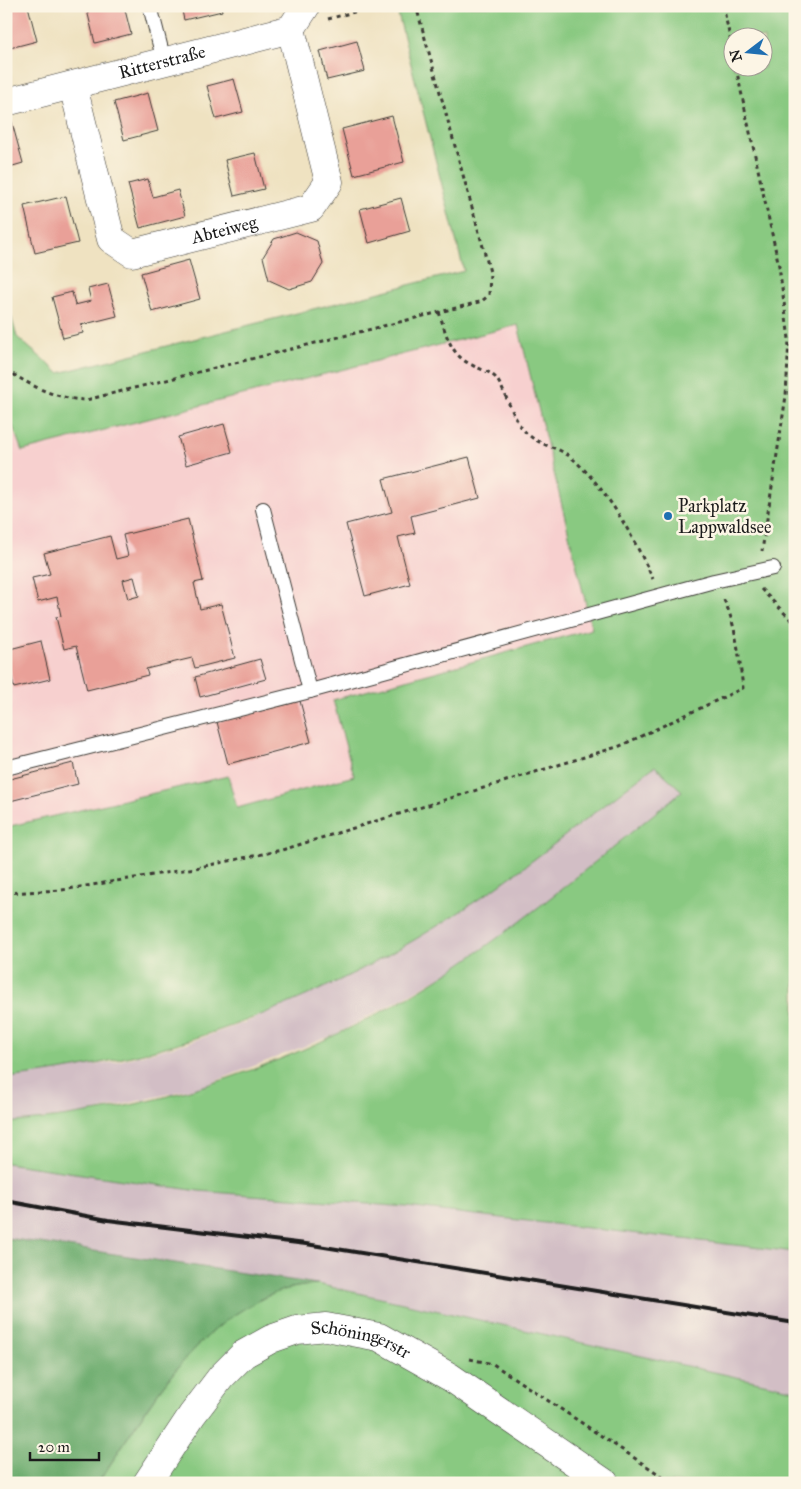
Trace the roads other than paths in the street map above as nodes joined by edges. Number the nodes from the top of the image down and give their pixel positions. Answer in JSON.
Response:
{"nodes":[{"id":1,"x":150,"y":6,"type":"edge"},
{"id":2,"x":306,"y":6,"type":"edge"},
{"id":3,"x":291,"y":29,"type":"junction"},
{"id":4,"x":164,"y":61,"type":"junction"},
{"id":5,"x":73,"y":86,"type":"junction"},
{"id":6,"x":6,"y":102,"type":"edge"},
{"id":7,"x":263,"y":509,"type":"dead end"},
{"id":8,"x":773,"y":568,"type":"dead end"},
{"id":9,"x":310,"y":691,"type":"junction"},
{"id":10,"x":6,"y":768,"type":"edge"},
{"id":11,"x":147,"y":1483,"type":"edge"},
{"id":12,"x":605,"y":1483,"type":"edge"}],
"edges":[{"from":1,"to":4,"type":"lane"},
{"from":2,"to":3,"type":"street"},
{"from":3,"to":4,"type":"street","name":"Ritterstraße"},
{"from":3,"to":5,"type":"street","name":"Abteiweg"},
{"from":4,"to":5,"type":"street","name":"Ritterstraße"},
{"from":5,"to":6,"type":"street","name":"Ritterstraße"},
{"from":7,"to":9,"type":"lane"},
{"from":8,"to":9,"type":"lane"},
{"from":9,"to":10,"type":"lane"},
{"from":11,"to":12,"type":"street","name":"Schöningerstr"}]}
